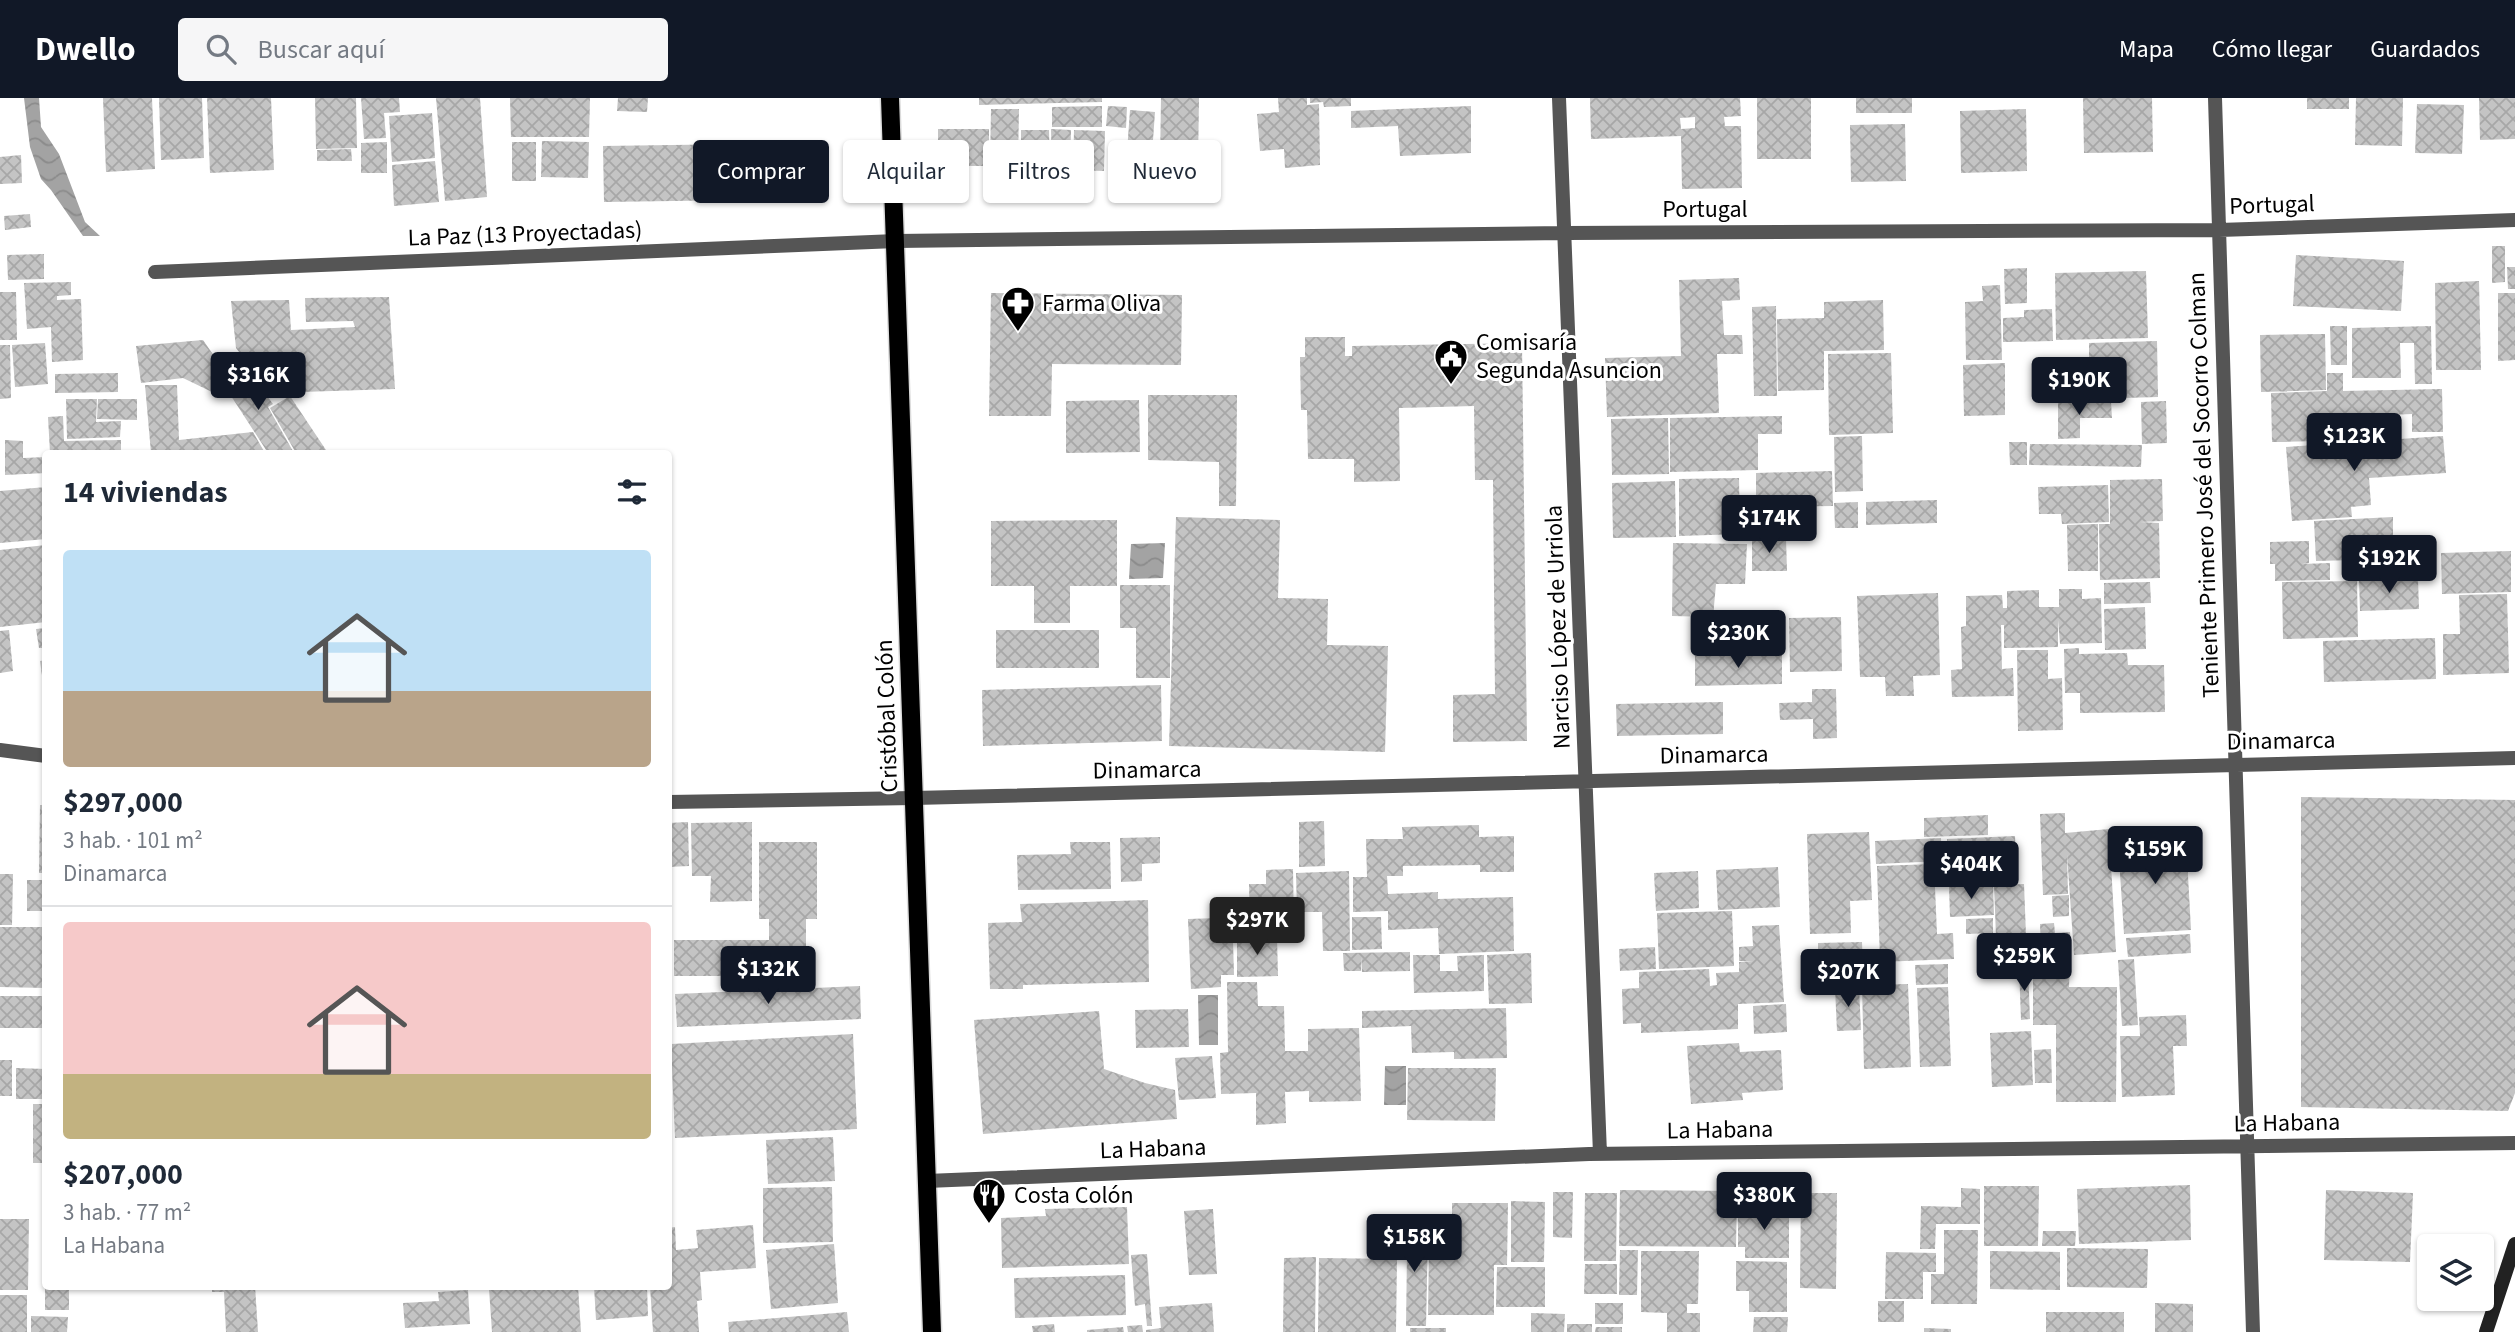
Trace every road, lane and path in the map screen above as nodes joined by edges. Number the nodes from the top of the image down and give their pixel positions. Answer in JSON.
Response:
{"nodes":[{"id":1,"x":890,"y":98,"type":"edge"},
{"id":2,"x":1559,"y":98,"type":"edge"},
{"id":3,"x":2215,"y":98,"type":"edge"},
{"id":4,"x":2515,"y":220,"type":"edge"},
{"id":5,"x":2219,"y":230,"type":"junction"},
{"id":6,"x":1566,"y":233,"type":"junction"},
{"id":7,"x":896,"y":241,"type":"junction"},
{"id":8,"x":155,"y":272,"type":"dead end"},
{"id":9,"x":0,"y":750,"type":"edge"},
{"id":10,"x":42,"y":756,"type":"edge"},
{"id":11,"x":2515,"y":758,"type":"edge"},
{"id":12,"x":2236,"y":765,"type":"junction"},
{"id":13,"x":1586,"y":781,"type":"junction"},
{"id":14,"x":914,"y":799,"type":"junction"},
{"id":15,"x":672,"y":802,"type":"edge"},
{"id":16,"x":2515,"y":1143,"type":"edge"},
{"id":17,"x":2248,"y":1146,"type":"junction"},
{"id":18,"x":1600,"y":1154,"type":"junction"},
{"id":19,"x":927,"y":1181,"type":"junction"},
{"id":20,"x":2515,"y":1244,"type":"edge"},
{"id":21,"x":932,"y":1332,"type":"edge"},
{"id":22,"x":2253,"y":1332,"type":"edge"},
{"id":23,"x":2486,"y":1332,"type":"edge"}],
"edges":[{"from":1,"to":7,"type":"main road","name":"Cristóbal Colón"},
{"from":2,"to":6,"type":"street","name":"Narciso López de Urriola"},
{"from":3,"to":5,"type":"street","name":"Teniente Primero José del Socorro Colman"},
{"from":4,"to":5,"type":"street","name":"Portugal"},
{"from":5,"to":6,"type":"street","name":"Portugal"},
{"from":5,"to":12,"type":"street","name":"Teniente Primero José del Socorro Colman"},
{"from":6,"to":7,"type":"street","name":"Portugal"},
{"from":6,"to":13,"type":"street","name":"Narciso López de Urriola"},
{"from":7,"to":8,"type":"street","name":"La Paz (13 Proyectadas)"},
{"from":7,"to":14,"type":"main road","name":"Cristóbal Colón"},
{"from":9,"to":10,"type":"street"},
{"from":11,"to":12,"type":"street","name":"Dinamarca"},
{"from":12,"to":13,"type":"street","name":"Dinamarca"},
{"from":12,"to":17,"type":"street","name":"Teniente Primero José del Socorro Colman"},
{"from":13,"to":14,"type":"street","name":"Dinamarca"},
{"from":13,"to":18,"type":"street","name":"Narciso López de Urriola"},
{"from":14,"to":15,"type":"street","name":"Dinamarca"},
{"from":14,"to":19,"type":"main road","name":"Cristóbal Colón"},
{"from":16,"to":17,"type":"street","name":"La Habana"},
{"from":17,"to":18,"type":"street","name":"La Habana"},
{"from":17,"to":22,"type":"street","name":"Teniente Primero José del Socorro Colman"},
{"from":18,"to":19,"type":"street","name":"La Habana"},
{"from":19,"to":21,"type":"main road","name":"Cristóbal Colón"},
{"from":20,"to":23,"type":"street"}]}
